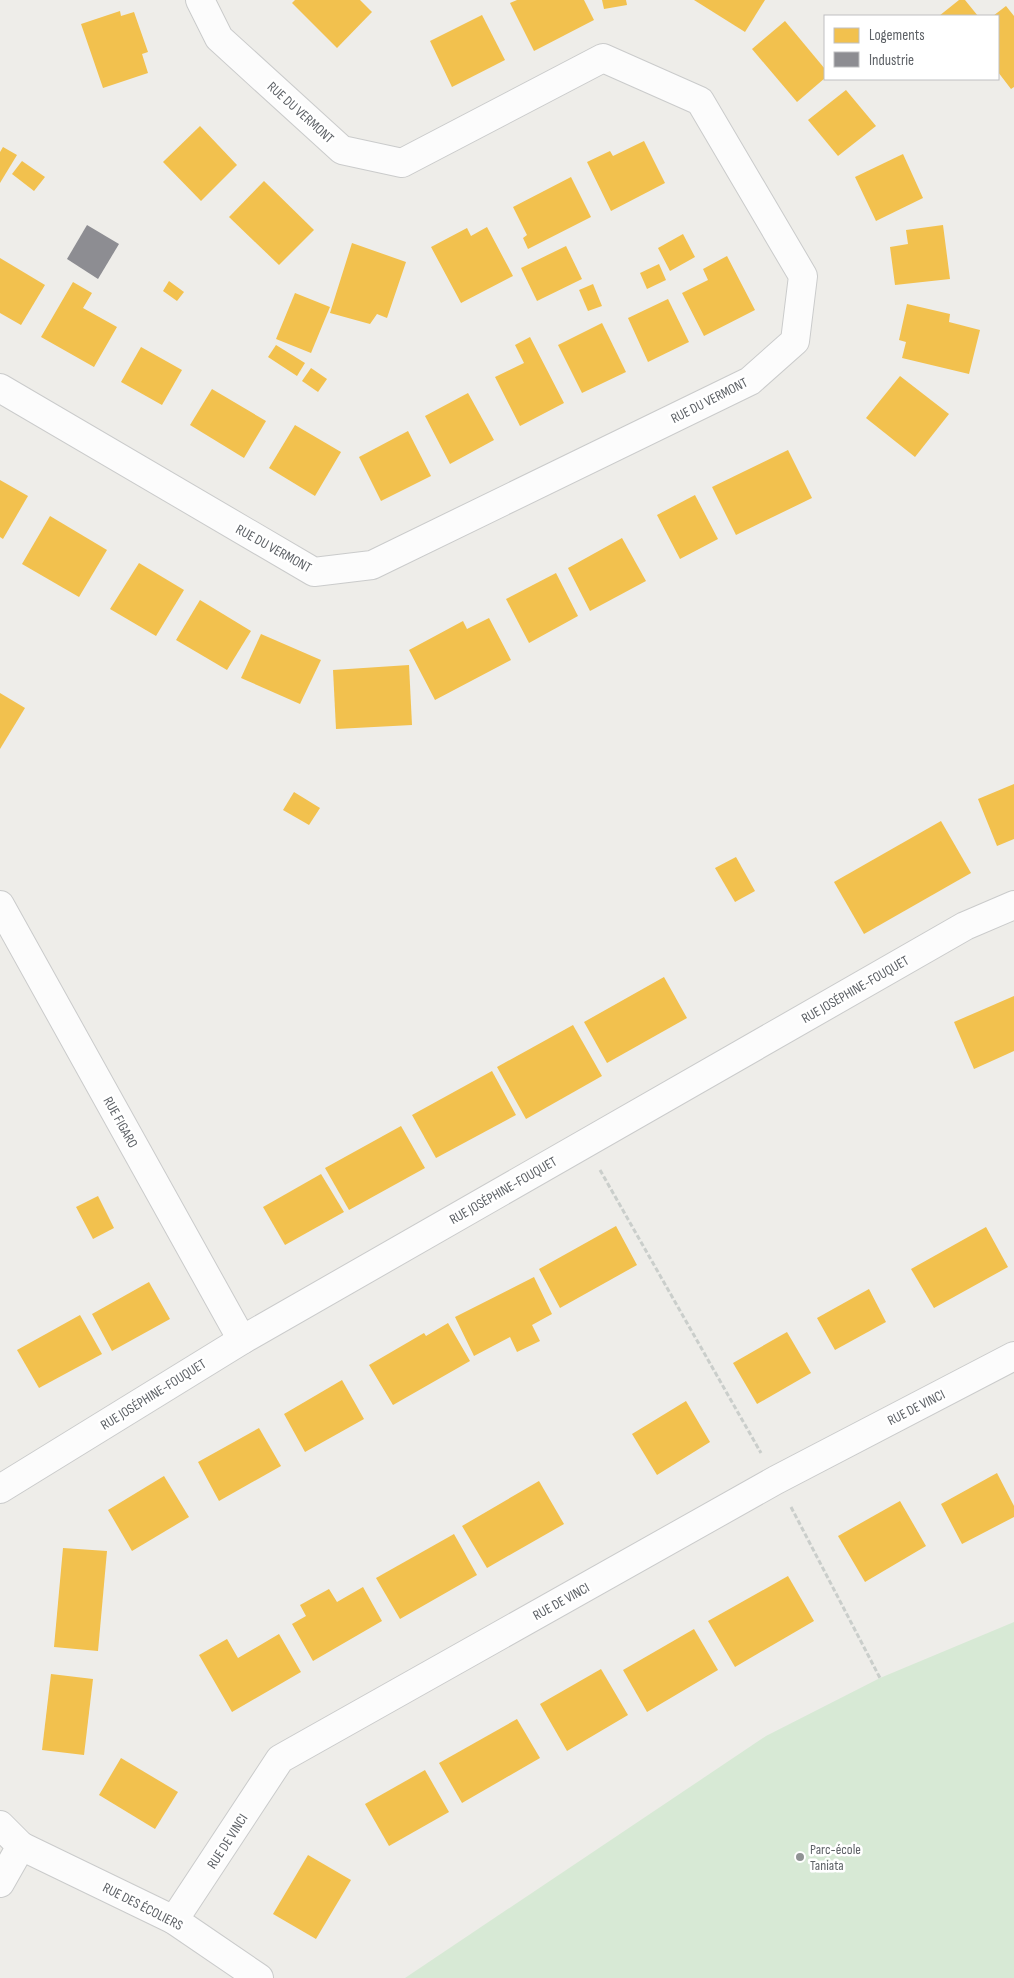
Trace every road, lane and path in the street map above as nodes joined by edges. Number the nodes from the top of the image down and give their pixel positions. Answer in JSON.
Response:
{"nodes":[{"id":1,"x":200,"y":0,"type":"edge"},
{"id":2,"x":0,"y":388,"type":"edge"},
{"id":3,"x":0,"y":904,"type":"edge"},
{"id":4,"x":1014,"y":905,"type":"edge"},
{"id":5,"x":585,"y":1143,"type":"junction"},
{"id":6,"x":242,"y":1340,"type":"junction"},
{"id":7,"x":1014,"y":1356,"type":"edge"},
{"id":8,"x":776,"y":1480,"type":"junction"},
{"id":9,"x":0,"y":1489,"type":"edge"},
{"id":10,"x":880,"y":1678,"type":"dead end"},
{"id":11,"x":0,"y":1825,"type":"edge"},
{"id":12,"x":21,"y":1846,"type":"junction"},
{"id":13,"x":0,"y":1883,"type":"edge"},
{"id":14,"x":174,"y":1920,"type":"junction"},
{"id":15,"x":259,"y":1978,"type":"edge"}],
"edges":[{"from":1,"to":2,"type":"street","name":"RUE DU VERMONT"},
{"from":3,"to":6,"type":"street","name":"RUE FIGARO"},
{"from":4,"to":5,"type":"street","name":"RUE JOSÉPHINE-FOUQUET"},
{"from":5,"to":6,"type":"street","name":"RUE JOSÉPHINE-FOUQUET"},
{"from":5,"to":8,"type":"path"},
{"from":6,"to":9,"type":"street","name":"RUE JOSÉPHINE-FOUQUET"},
{"from":7,"to":8,"type":"street","name":"RUE DE VINCI"},
{"from":8,"to":10,"type":"path"},
{"from":8,"to":14,"type":"street","name":"RUE DE VINCI"},
{"from":11,"to":12,"type":"street"},
{"from":12,"to":13,"type":"street"},
{"from":12,"to":14,"type":"street","name":"RUE DES ÉCOLIERS"},
{"from":14,"to":15,"type":"street","name":"RUE DES ÉCOLIERS"}]}
